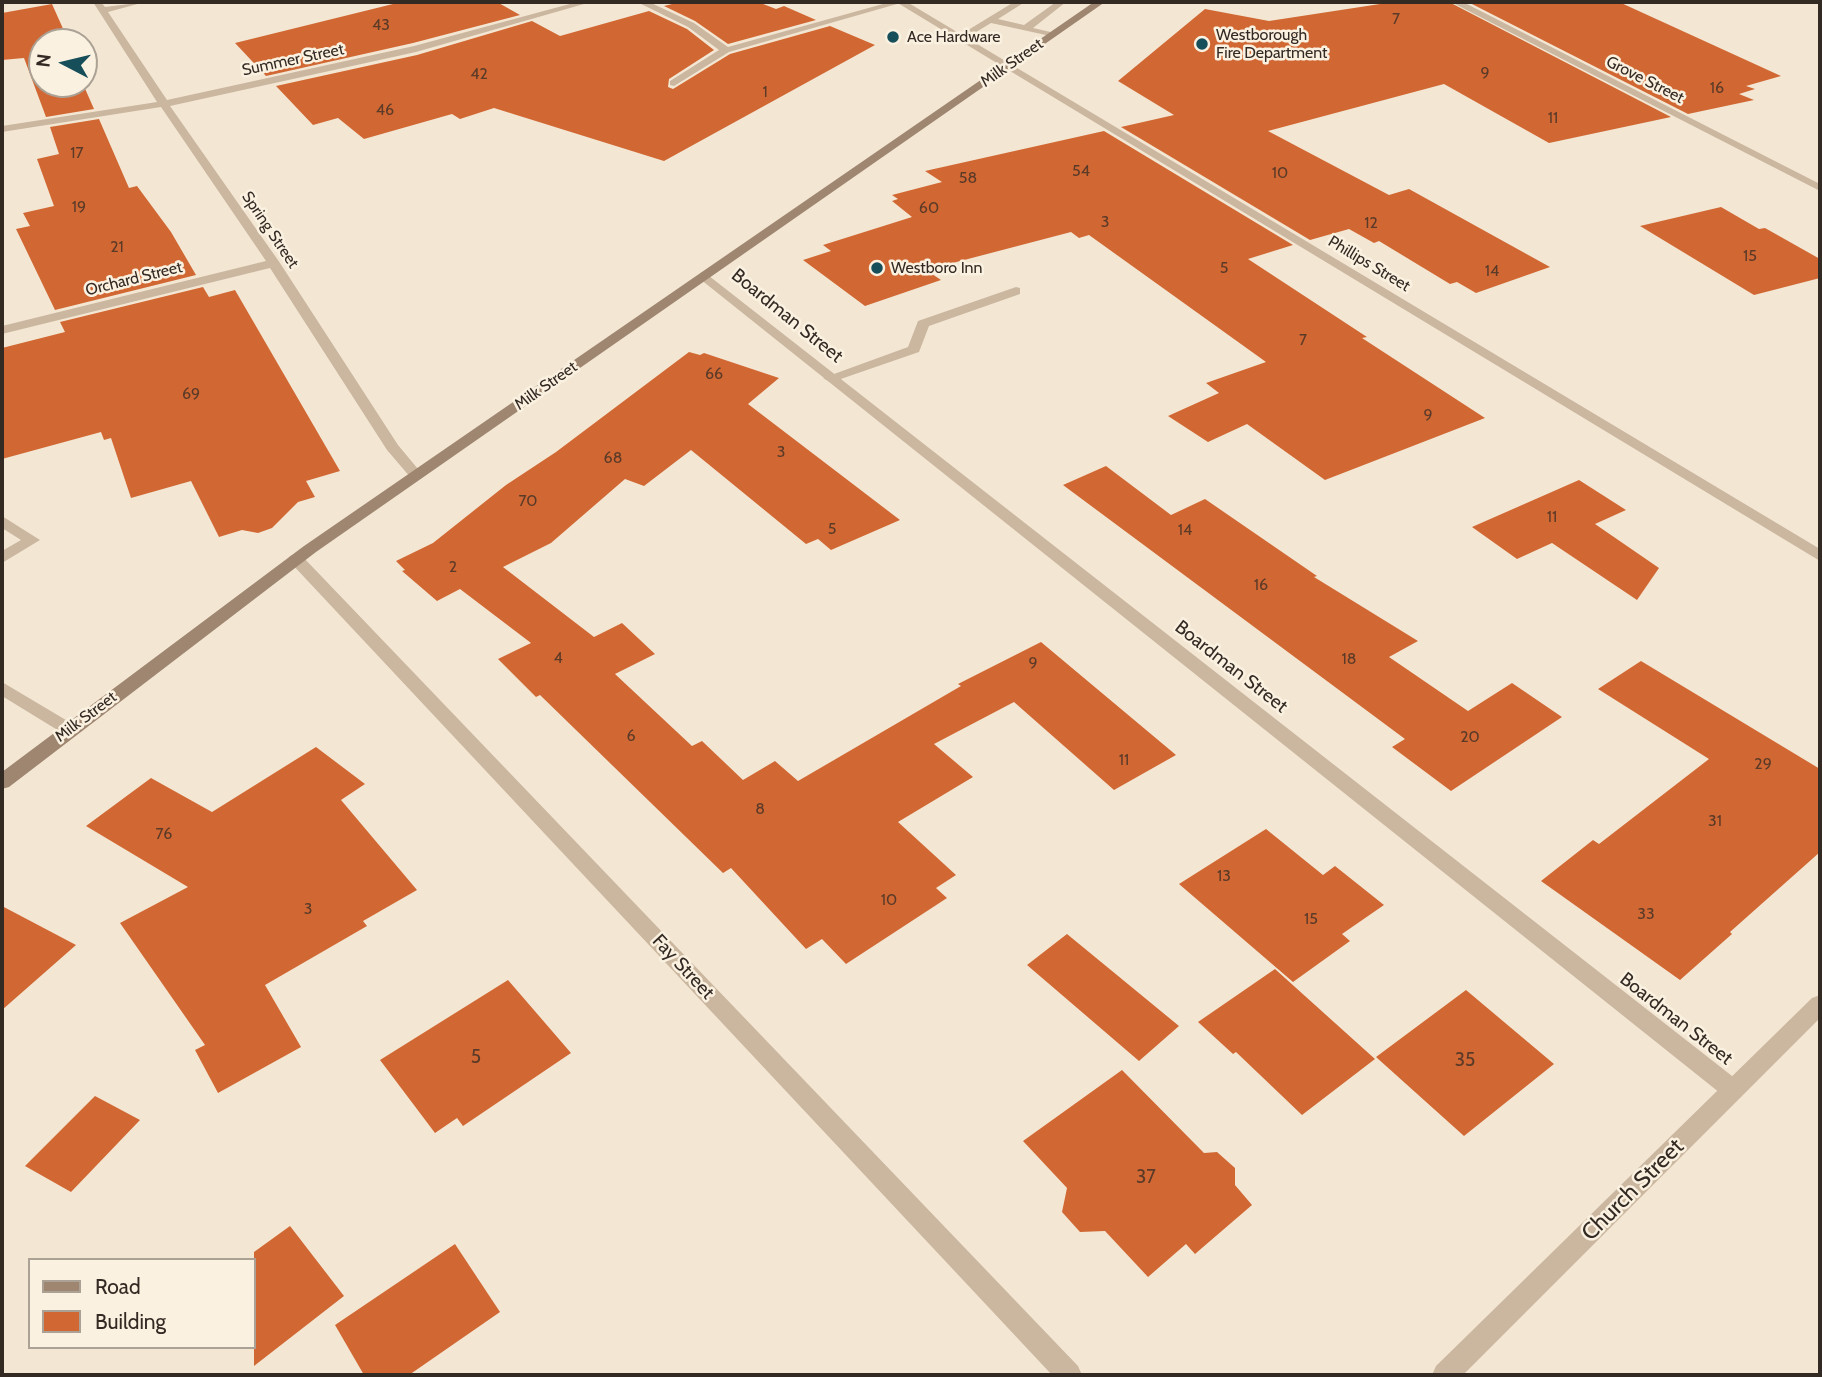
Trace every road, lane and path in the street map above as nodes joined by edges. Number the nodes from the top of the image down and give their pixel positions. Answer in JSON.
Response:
{"nodes":[{"id":1,"x":141,"y":2,"type":"edge"},
{"id":2,"x":586,"y":2,"type":"edge"},
{"id":3,"x":642,"y":2,"type":"edge"},
{"id":4,"x":900,"y":2,"type":"edge"},
{"id":5,"x":1020,"y":2,"type":"edge"},
{"id":6,"x":1062,"y":2,"type":"edge"},
{"id":7,"x":1100,"y":2,"type":"edge"},
{"id":8,"x":1456,"y":2,"type":"edge"},
{"id":9,"x":100,"y":6,"type":"edge"},
{"id":10,"x":990,"y":20,"type":"junction"},
{"id":11,"x":1025,"y":29,"type":"junction"},
{"id":12,"x":1052,"y":35,"type":"junction"},
{"id":13,"x":960,"y":38,"type":"junction"},
{"id":14,"x":726,"y":50,"type":"junction"},
{"id":15,"x":1006,"y":67,"type":"junction"},
{"id":16,"x":674,"y":83,"type":"dead end"},
{"id":17,"x":163,"y":104,"type":"junction"},
{"id":18,"x":2,"y":129,"type":"edge"},
{"id":19,"x":1820,"y":188,"type":"edge"},
{"id":20,"x":274,"y":263,"type":"junction"},
{"id":21,"x":704,"y":276,"type":"junction"},
{"id":22,"x":1016,"y":292,"type":"dead end"},
{"id":23,"x":2,"y":330,"type":"edge"},
{"id":24,"x":830,"y":377,"type":"junction"},
{"id":25,"x":416,"y":475,"type":"junction"},
{"id":26,"x":2,"y":521,"type":"edge"},
{"id":27,"x":1820,"y":556,"type":"edge"},
{"id":28,"x":2,"y":558,"type":"edge"},
{"id":29,"x":296,"y":559,"type":"junction"},
{"id":30,"x":2,"y":688,"type":"edge"},
{"id":31,"x":70,"y":730,"type":"junction"},
{"id":32,"x":2,"y":782,"type":"edge"},
{"id":33,"x":1820,"y":1004,"type":"edge"},
{"id":34,"x":1733,"y":1090,"type":"junction"},
{"id":35,"x":1069,"y":1375,"type":"edge"},
{"id":36,"x":1445,"y":1375,"type":"edge"}],
"edges":[{"from":1,"to":9,"type":"street"},
{"from":2,"to":17,"type":"street","name":"Summer Street"},
{"from":3,"to":14,"type":"street"},
{"from":4,"to":13,"type":"street","name":"Phillips Street"},
{"from":4,"to":14,"type":"street"},
{"from":5,"to":10,"type":"street"},
{"from":6,"to":11,"type":"street"},
{"from":7,"to":12,"type":"main road","name":"Milk Street"},
{"from":8,"to":19,"type":"street","name":"Grove Street"},
{"from":9,"to":17,"type":"street","name":"Spring Street"},
{"from":10,"to":11,"type":"street"},
{"from":10,"to":13,"type":"street"},
{"from":11,"to":12,"type":"street"},
{"from":12,"to":15,"type":"main road","name":"Milk Street"},
{"from":13,"to":15,"type":"street","name":"Phillips Street"},
{"from":14,"to":16,"type":"street"},
{"from":15,"to":21,"type":"main road","name":"Milk Street"},
{"from":15,"to":27,"type":"street","name":"Phillips Street"},
{"from":17,"to":18,"type":"street","name":"Summer Street"},
{"from":17,"to":20,"type":"street","name":"Spring Street"},
{"from":20,"to":23,"type":"street","name":"Orchard Street"},
{"from":20,"to":25,"type":"street","name":"Spring Street"},
{"from":21,"to":24,"type":"street","name":"Boardman Street"},
{"from":21,"to":25,"type":"main road","name":"Milk Street"},
{"from":22,"to":24,"type":"street"},
{"from":24,"to":34,"type":"street","name":"Boardman Street"},
{"from":25,"to":29,"type":"main road","name":"Milk Street"},
{"from":26,"to":28,"type":"street"},
{"from":29,"to":31,"type":"main road","name":"Milk Street"},
{"from":29,"to":35,"type":"street","name":"Fay Street"},
{"from":30,"to":31,"type":"street"},
{"from":31,"to":32,"type":"main road","name":"Milk Street"},
{"from":33,"to":34,"type":"street","name":"Church Street"},
{"from":34,"to":36,"type":"street","name":"Church Street"}]}
